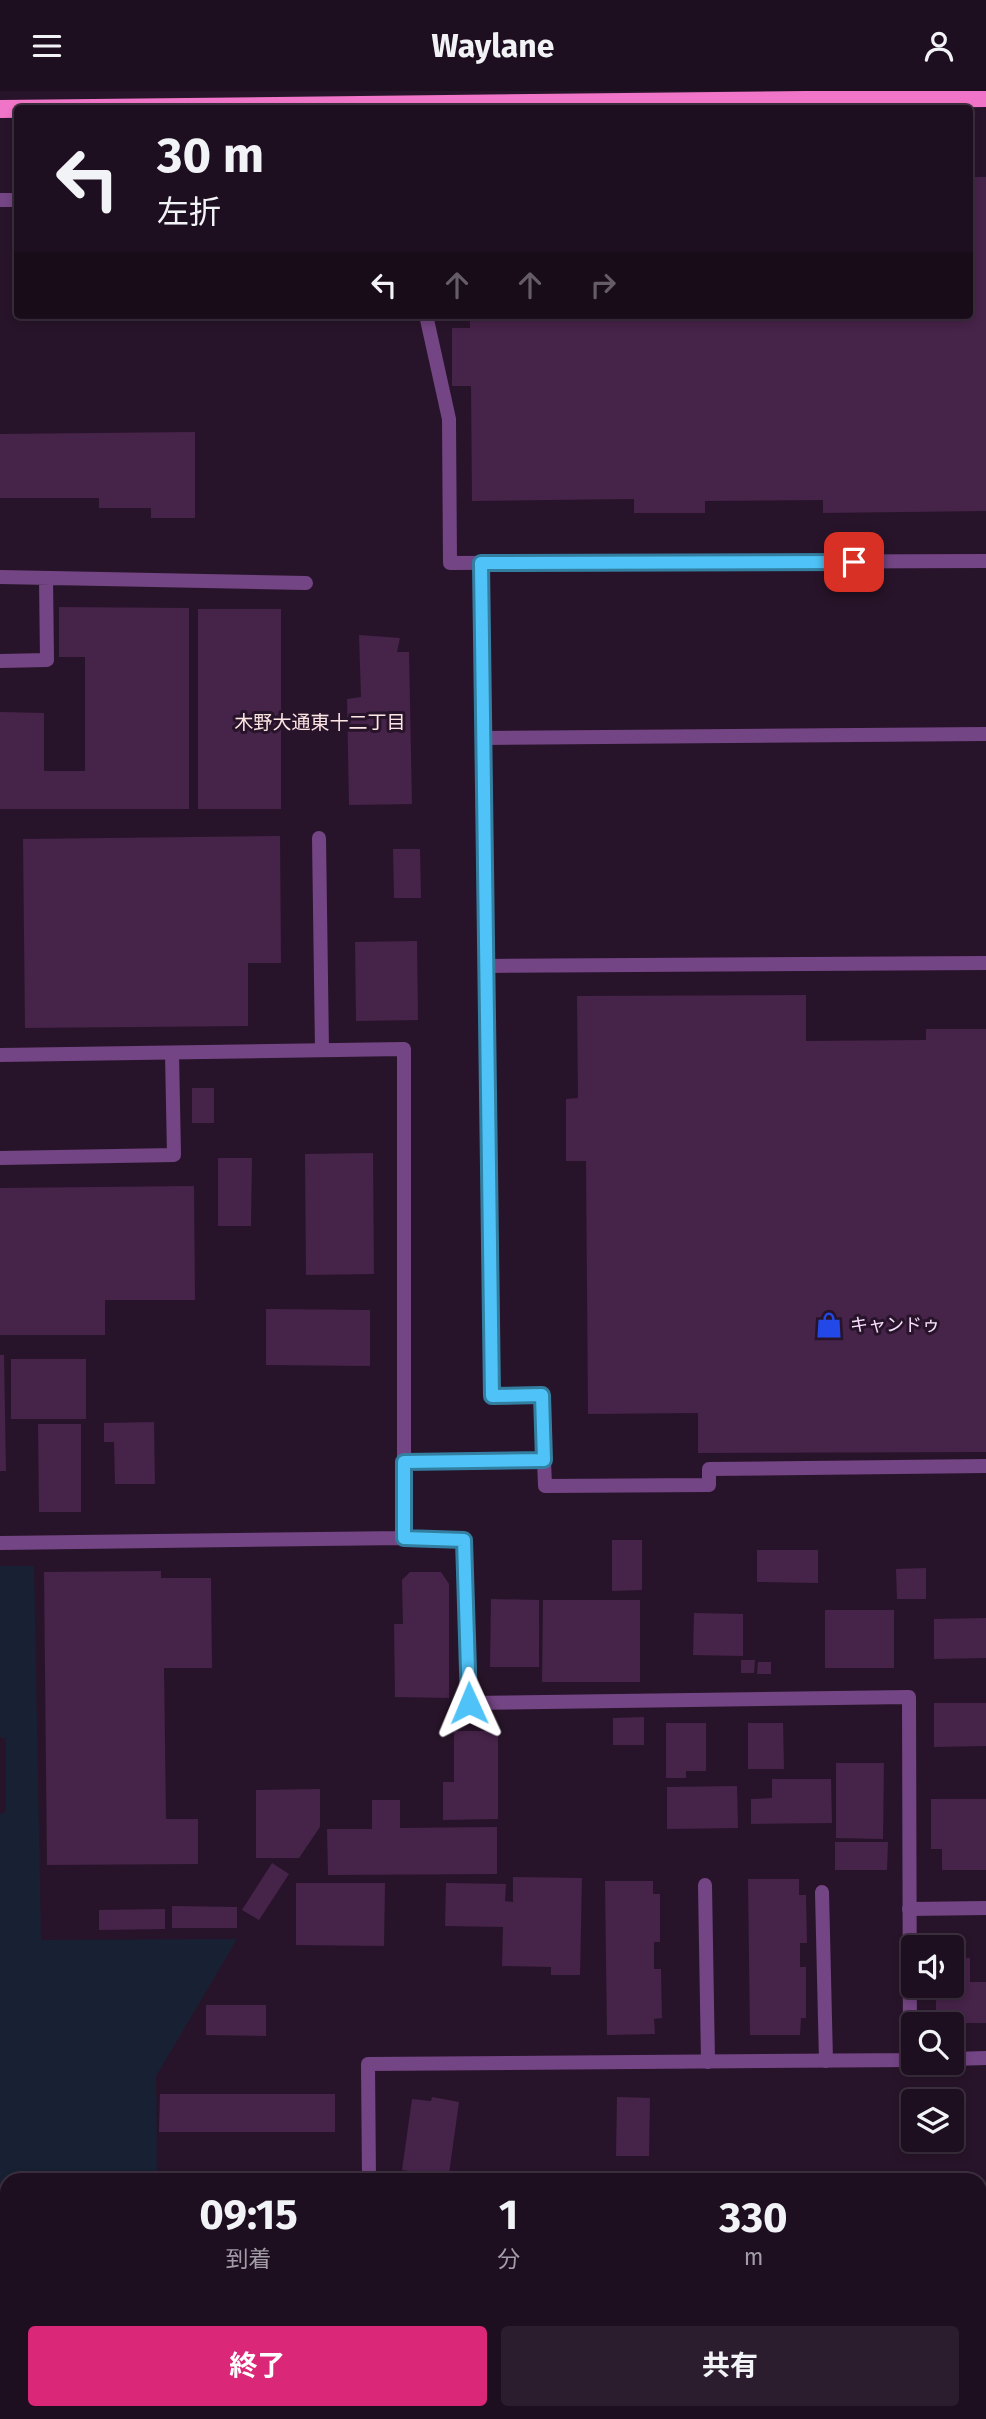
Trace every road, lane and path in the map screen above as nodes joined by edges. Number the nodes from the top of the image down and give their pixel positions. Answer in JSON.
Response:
{"nodes":[{"id":1,"x":986,"y":98,"type":"edge"},
{"id":2,"x":720,"y":100,"type":"edge"},
{"id":3,"x":320,"y":105,"type":"edge"},
{"id":4,"x":427,"y":319,"type":"edge"},
{"id":5,"x":986,"y":561,"type":"edge"},
{"id":6,"x":481,"y":563,"type":"junction"},
{"id":7,"x":0,"y":576,"type":"edge"},
{"id":8,"x":46,"y":578,"type":"junction"},
{"id":9,"x":306,"y":583,"type":"dead end"},
{"id":10,"x":0,"y":661,"type":"edge"},
{"id":11,"x":986,"y":734,"type":"edge"},
{"id":12,"x":484,"y":738,"type":"junction"},
{"id":13,"x":319,"y":838,"type":"dead end"},
{"id":14,"x":986,"y":963,"type":"edge"},
{"id":15,"x":486,"y":966,"type":"junction"},
{"id":16,"x":322,"y":1050,"type":"junction"},
{"id":17,"x":172,"y":1052,"type":"junction"},
{"id":18,"x":0,"y":1055,"type":"edge"},
{"id":19,"x":0,"y":1158,"type":"edge"},
{"id":20,"x":544,"y":1460,"type":"junction"},
{"id":21,"x":404,"y":1462,"type":"junction"},
{"id":22,"x":986,"y":1466,"type":"edge"},
{"id":23,"x":404,"y":1538,"type":"junction"},
{"id":24,"x":0,"y":1543,"type":"edge"},
{"id":25,"x":705,"y":1885,"type":"dead end"},
{"id":26,"x":822,"y":1892,"type":"dead end"},
{"id":27,"x":986,"y":1908,"type":"edge"},
{"id":28,"x":909,"y":1909,"type":"junction"},
{"id":29,"x":911,"y":2012,"type":"edge"},
{"id":30,"x":986,"y":2058,"type":"edge"},
{"id":31,"x":964,"y":2059,"type":"edge"},
{"id":32,"x":901,"y":2060,"type":"edge"},
{"id":33,"x":827,"y":2061,"type":"junction"},
{"id":34,"x":708,"y":2062,"type":"junction"},
{"id":35,"x":369,"y":2173,"type":"edge"}],
"edges":[{"from":1,"to":2,"type":"main road"},
{"from":2,"to":3,"type":"main road"},
{"from":4,"to":6,"type":"street"},
{"from":5,"to":6,"type":"street"},
{"from":6,"to":12,"type":"street"},
{"from":7,"to":8,"type":"street"},
{"from":8,"to":9,"type":"street"},
{"from":8,"to":10,"type":"street"},
{"from":11,"to":12,"type":"street"},
{"from":12,"to":15,"type":"street"},
{"from":13,"to":16,"type":"street"},
{"from":14,"to":15,"type":"street"},
{"from":15,"to":20,"type":"street"},
{"from":16,"to":17,"type":"street"},
{"from":16,"to":21,"type":"street"},
{"from":17,"to":18,"type":"street"},
{"from":17,"to":19,"type":"street"},
{"from":20,"to":21,"type":"street"},
{"from":20,"to":22,"type":"street"},
{"from":21,"to":23,"type":"street"},
{"from":23,"to":24,"type":"street"},
{"from":23,"to":28,"type":"street"},
{"from":25,"to":34,"type":"street"},
{"from":26,"to":33,"type":"street"},
{"from":27,"to":28,"type":"street"},
{"from":28,"to":29,"type":"street"},
{"from":30,"to":31,"type":"street"},
{"from":32,"to":33,"type":"street"},
{"from":33,"to":34,"type":"street"},
{"from":34,"to":35,"type":"street"}]}
